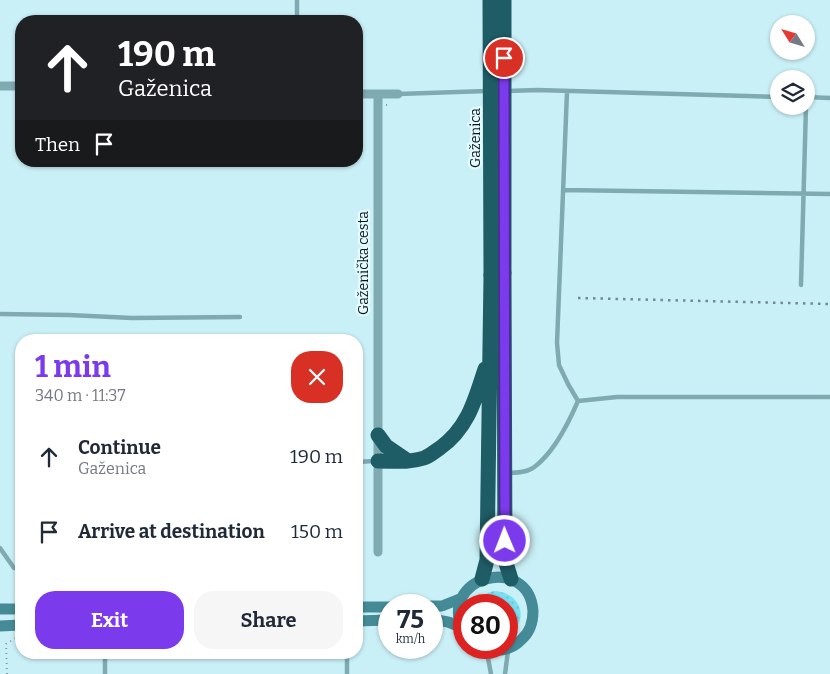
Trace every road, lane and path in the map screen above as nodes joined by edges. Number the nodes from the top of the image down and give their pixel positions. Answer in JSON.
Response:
{"nodes":[{"id":1,"x":297,"y":0,"type":"edge"},
{"id":2,"x":490,"y":0,"type":"edge"},
{"id":3,"x":504,"y":0,"type":"edge"},
{"id":4,"x":297,"y":15,"type":"edge"},
{"id":5,"x":0,"y":86,"type":"edge"},
{"id":6,"x":15,"y":86,"type":"edge"},
{"id":7,"x":567,"y":92,"type":"junction"},
{"id":8,"x":363,"y":94,"type":"edge"},
{"id":9,"x":378,"y":94,"type":"junction"},
{"id":10,"x":398,"y":94,"type":"joint"},
{"id":11,"x":770,"y":97,"type":"edge"},
{"id":12,"x":815,"y":97,"type":"edge"},
{"id":13,"x":830,"y":98,"type":"edge"},
{"id":14,"x":806,"y":115,"type":"edge"},
{"id":15,"x":563,"y":190,"type":"junction"},
{"id":16,"x":803,"y":193,"type":"junction"},
{"id":17,"x":830,"y":194,"type":"edge"},
{"id":18,"x":498,"y":274,"type":"junction"},
{"id":19,"x":801,"y":285,"type":"dead end"},
{"id":20,"x":0,"y":314,"type":"edge"},
{"id":21,"x":240,"y":317,"type":"dead end"},
{"id":22,"x":490,"y":353,"type":"junction"},
{"id":23,"x":830,"y":397,"type":"edge"},
{"id":24,"x":578,"y":401,"type":"junction"},
{"id":25,"x":378,"y":435,"type":"junction"},
{"id":26,"x":378,"y":461,"type":"junction"},
{"id":27,"x":408,"y":461,"type":"junction"},
{"id":28,"x":363,"y":462,"type":"edge"},
{"id":29,"x":504,"y":473,"type":"junction"},
{"id":30,"x":0,"y":548,"type":"edge"},
{"id":31,"x":378,"y":552,"type":"dead end"},
{"id":32,"x":14,"y":568,"type":"dead end"},
{"id":33,"x":482,"y":579,"type":"junction"},
{"id":34,"x":511,"y":579,"type":"junction"},
{"id":35,"x":464,"y":594,"type":"edge"},
{"id":36,"x":363,"y":607,"type":"edge"},
{"id":37,"x":378,"y":607,"type":"edge"},
{"id":38,"x":0,"y":609,"type":"edge"},
{"id":39,"x":15,"y":609,"type":"edge"},
{"id":40,"x":363,"y":620,"type":"edge"},
{"id":41,"x":378,"y":620,"type":"edge"},
{"id":42,"x":15,"y":625,"type":"edge"},
{"id":43,"x":0,"y":626,"type":"edge"},
{"id":44,"x":15,"y":639,"type":"edge"},
{"id":45,"x":518,"y":643,"type":"edge"},
{"id":46,"x":105,"y":659,"type":"edge"},
{"id":47,"x":347,"y":659,"type":"edge"},
{"id":48,"x":488,"y":659,"type":"edge"},
{"id":49,"x":506,"y":659,"type":"edge"},
{"id":50,"x":7,"y":674,"type":"edge"},
{"id":51,"x":105,"y":674,"type":"edge"},
{"id":52,"x":347,"y":674,"type":"edge"},
{"id":53,"x":491,"y":674,"type":"edge"},
{"id":54,"x":505,"y":674,"type":"edge"}],
"edges":[{"from":1,"to":4,"type":"lane"},
{"from":2,"to":18,"type":"highway","name":"Gaženica","bridge":true},
{"from":3,"to":18,"type":"highway","bridge":true},
{"from":5,"to":6,"type":"street"},
{"from":7,"to":10,"type":"lane"},
{"from":7,"to":11,"type":"lane"},
{"from":7,"to":15,"type":"lane"},
{"from":8,"to":9,"type":"street"},
{"from":9,"to":10,"type":"street"},
{"from":9,"to":25,"type":"street","name":"Gaženička cesta"},
{"from":12,"to":13,"type":"lane"},
{"from":14,"to":16,"type":"lane"},
{"from":15,"to":16,"type":"lane"},
{"from":15,"to":24,"type":"lane"},
{"from":16,"to":17,"type":"lane"},
{"from":16,"to":19,"type":"lane"},
{"from":18,"to":22,"type":"highway"},
{"from":18,"to":29,"type":"highway"},
{"from":20,"to":21,"type":"lane"},
{"from":22,"to":27,"type":"highway"},
{"from":22,"to":33,"type":"highway"},
{"from":23,"to":24,"type":"lane"},
{"from":24,"to":29,"type":"lane"},
{"from":25,"to":26,"type":"street","name":"Gaženička cesta"},
{"from":25,"to":27,"type":"highway"},
{"from":26,"to":27,"type":"highway"},
{"from":26,"to":28,"type":"lane"},
{"from":26,"to":31,"type":"street","name":"Gaženička cesta"},
{"from":29,"to":34,"type":"highway"},
{"from":30,"to":32,"type":"lane"},
{"from":33,"to":34,"type":"main road"},
{"from":33,"to":35,"type":"main road"},
{"from":34,"to":45,"type":"main road"},
{"from":36,"to":37,"type":"main road"},
{"from":38,"to":39,"type":"main road"},
{"from":40,"to":41,"type":"main road"},
{"from":42,"to":43,"type":"main road"},
{"from":44,"to":50,"type":"path"},
{"from":46,"to":51,"type":"lane"},
{"from":47,"to":52,"type":"lane"},
{"from":48,"to":53,"type":"lane"},
{"from":49,"to":54,"type":"lane"}]}
